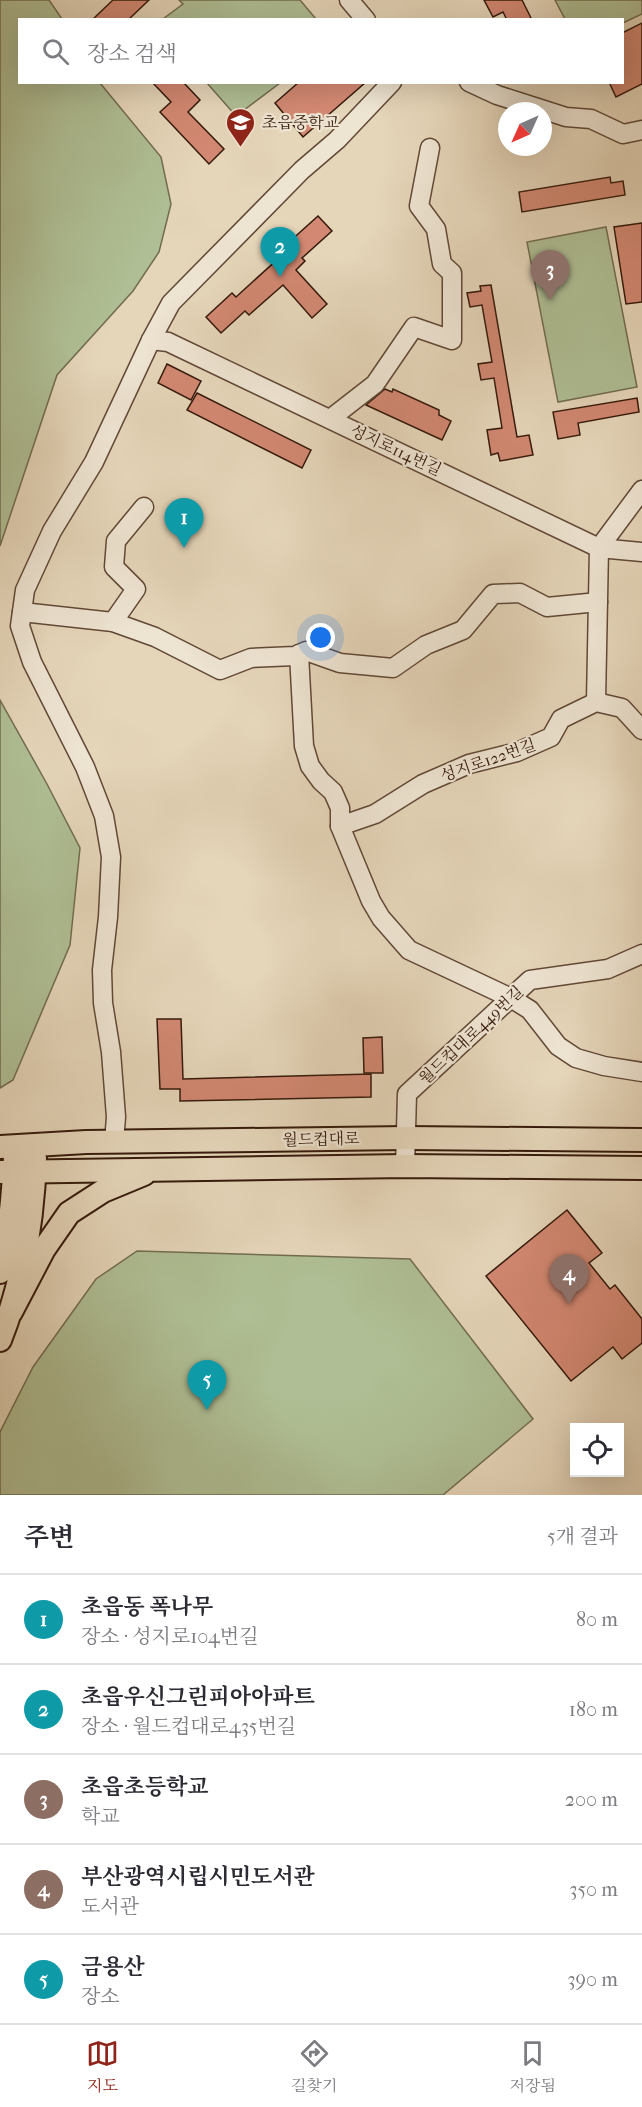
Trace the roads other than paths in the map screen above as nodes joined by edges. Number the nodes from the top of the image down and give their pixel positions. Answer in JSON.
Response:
{"nodes":[{"id":1,"x":349,"y":0,"type":"edge"},
{"id":2,"x":364,"y":18,"type":"edge"},
{"id":3,"x":390,"y":84,"type":"edge"},
{"id":4,"x":473,"y":84,"type":"edge"},
{"id":5,"x":642,"y":130,"type":"edge"},
{"id":6,"x":430,"y":148,"type":"dead end"},
{"id":7,"x":151,"y":340,"type":"junction"},
{"id":8,"x":330,"y":419,"type":"junction"},
{"id":9,"x":642,"y":490,"type":"edge"},
{"id":10,"x":144,"y":507,"type":"dead end"},
{"id":11,"x":599,"y":548,"type":"junction"},
{"id":12,"x":642,"y":552,"type":"edge"},
{"id":13,"x":598,"y":602,"type":"junction"},
{"id":14,"x":22,"y":612,"type":"junction"},
{"id":15,"x":114,"y":622,"type":"junction"},
{"id":16,"x":299,"y":654,"type":"junction"},
{"id":17,"x":596,"y":702,"type":"junction"},
{"id":18,"x":642,"y":730,"type":"edge"},
{"id":19,"x":340,"y":826,"type":"junction"},
{"id":20,"x":642,"y":954,"type":"edge"},
{"id":21,"x":511,"y":998,"type":"junction"},
{"id":22,"x":642,"y":1072,"type":"edge"},
{"id":23,"x":406,"y":1138,"type":"junction"},
{"id":24,"x":642,"y":1140,"type":"edge"},
{"id":25,"x":114,"y":1142,"type":"junction"},
{"id":26,"x":17,"y":1146,"type":"edge"},
{"id":27,"x":405,"y":1167,"type":"junction"},
{"id":28,"x":642,"y":1168,"type":"edge"},
{"id":29,"x":154,"y":1169,"type":"junction"},
{"id":30,"x":16,"y":1172,"type":"edge"},
{"id":31,"x":0,"y":1265,"type":"edge"},
{"id":32,"x":11,"y":1312,"type":"junction"},
{"id":33,"x":0,"y":1340,"type":"edge"}],
"edges":[{"from":1,"to":2,"type":"street"},
{"from":3,"to":7,"type":"street"},
{"from":4,"to":5,"type":"street"},
{"from":6,"to":8,"type":"street"},
{"from":7,"to":8,"type":"street","name":"성지로114번길"},
{"from":7,"to":14,"type":"street"},
{"from":8,"to":11,"type":"street","name":"성지로114번길"},
{"from":9,"to":11,"type":"street"},
{"from":10,"to":15,"type":"street"},
{"from":11,"to":12,"type":"street","name":"성지로114번길"},
{"from":11,"to":13,"type":"street"},
{"from":13,"to":16,"type":"street"},
{"from":13,"to":17,"type":"street"},
{"from":14,"to":15,"type":"street"},
{"from":14,"to":25,"type":"street"},
{"from":15,"to":16,"type":"street"},
{"from":16,"to":19,"type":"street"},
{"from":17,"to":18,"type":"street"},
{"from":17,"to":19,"type":"street","name":"성지로122번길"},
{"from":19,"to":21,"type":"street"},
{"from":20,"to":21,"type":"street","name":"월드컵대로449번길"},
{"from":21,"to":22,"type":"street"},
{"from":21,"to":23,"type":"street","name":"월드컵대로449번길"},
{"from":23,"to":24,"type":"main road","name":"월드컵대로"},
{"from":23,"to":25,"type":"main road","name":"월드컵대로"},
{"from":23,"to":27,"type":"street","name":"월드컵대로449번길"},
{"from":25,"to":26,"type":"main road","name":"월드컵대로"},
{"from":26,"to":30,"type":"main road"},
{"from":27,"to":28,"type":"main road","name":"월드컵대로"},
{"from":27,"to":29,"type":"main road","name":"월드컵대로"},
{"from":29,"to":30,"type":"main road","name":"월드컵대로"},
{"from":29,"to":32,"type":"main road"},
{"from":30,"to":31,"type":"main road"},
{"from":30,"to":32,"type":"main road"},
{"from":32,"to":33,"type":"main road"}]}
